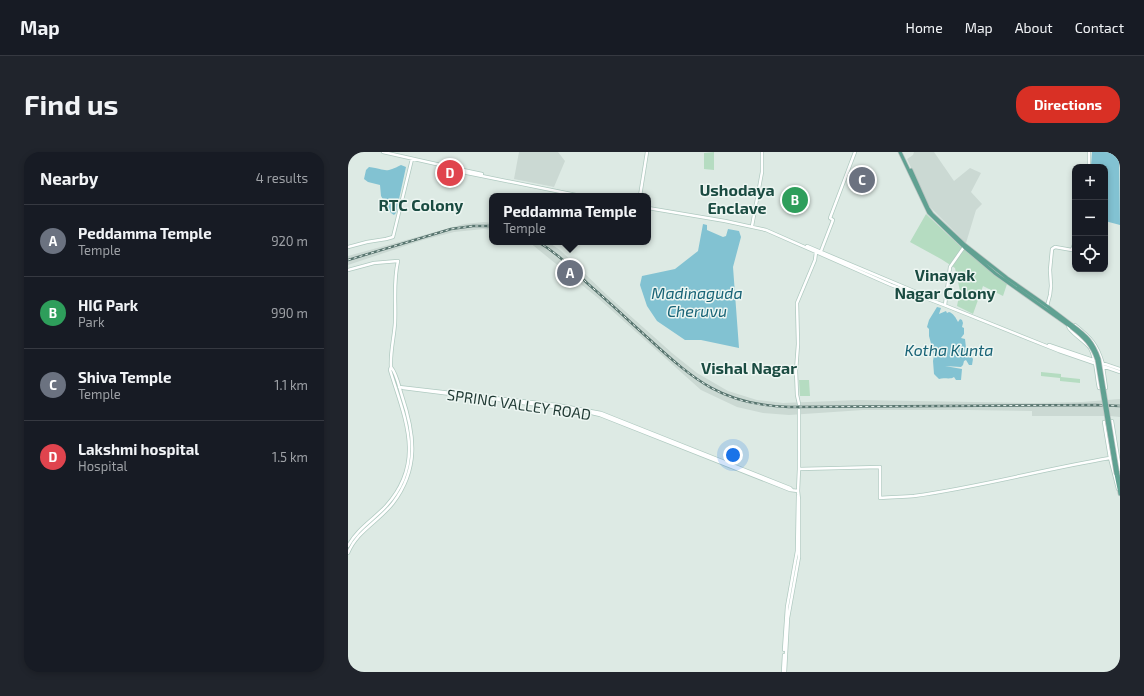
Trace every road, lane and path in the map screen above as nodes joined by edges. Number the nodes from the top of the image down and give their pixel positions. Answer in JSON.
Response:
{"nodes":[{"id":1,"x":384,"y":152,"type":"edge"},
{"id":2,"x":647,"y":152,"type":"edge"},
{"id":3,"x":761,"y":152,"type":"edge"},
{"id":4,"x":856,"y":152,"type":"edge"},
{"id":5,"x":902,"y":152,"type":"edge"},
{"id":6,"x":1089,"y":152,"type":"edge"},
{"id":7,"x":412,"y":159,"type":"junction"},
{"id":8,"x":1089,"y":164,"type":"edge"},
{"id":9,"x":460,"y":170,"type":"junction"},
{"id":10,"x":566,"y":193,"type":"edge"},
{"id":11,"x":573,"y":193,"type":"edge"},
{"id":12,"x":640,"y":193,"type":"edge"},
{"id":13,"x":651,"y":208,"type":"edge"},
{"id":14,"x":752,"y":225,"type":"junction"},
{"id":15,"x":955,"y":237,"type":"junction"},
{"id":16,"x":348,"y":247,"type":"edge"},
{"id":17,"x":964,"y":247,"type":"junction"},
{"id":18,"x":1072,"y":250,"type":"edge"},
{"id":19,"x":816,"y":252,"type":"junction"},
{"id":20,"x":822,"y":253,"type":"junction"},
{"id":21,"x":815,"y":260,"type":"junction"},
{"id":22,"x":348,"y":270,"type":"edge"},
{"id":23,"x":945,"y":304,"type":"junction"},
{"id":24,"x":1046,"y":308,"type":"junction"},
{"id":25,"x":1071,"y":326,"type":"junction"},
{"id":26,"x":1065,"y":352,"type":"junction"},
{"id":27,"x":1095,"y":363,"type":"junction"},
{"id":28,"x":1103,"y":365,"type":"junction"},
{"id":29,"x":1120,"y":370,"type":"edge"},
{"id":30,"x":399,"y":388,"type":"junction"},
{"id":31,"x":799,"y":404,"type":"dead end"},
{"id":32,"x":798,"y":411,"type":"dead end"},
{"id":33,"x":1113,"y":432,"type":"junction"},
{"id":34,"x":1105,"y":433,"type":"junction"},
{"id":35,"x":1110,"y":458,"type":"junction"},
{"id":36,"x":799,"y":469,"type":"junction"},
{"id":37,"x":1120,"y":470,"type":"edge"},
{"id":38,"x":1117,"y":474,"type":"junction"},
{"id":39,"x":1120,"y":484,"type":"edge"},
{"id":40,"x":798,"y":491,"type":"junction"},
{"id":41,"x":1120,"y":494,"type":"edge"},
{"id":42,"x":349,"y":546,"type":"edge"},
{"id":43,"x":348,"y":553,"type":"edge"},
{"id":44,"x":784,"y":672,"type":"edge"}],
"edges":[{"from":1,"to":7,"type":"street"},
{"from":2,"to":12,"type":"street"},
{"from":3,"to":14,"type":"street"},
{"from":4,"to":20,"type":"street"},
{"from":5,"to":15,"type":"main road"},
{"from":6,"to":8,"type":"street"},
{"from":7,"to":9,"type":"street"},
{"from":7,"to":16,"type":"street"},
{"from":9,"to":10,"type":"street"},
{"from":9,"to":11,"type":"street"},
{"from":13,"to":14,"type":"street"},
{"from":14,"to":19,"type":"street"},
{"from":14,"to":20,"type":"street"},
{"from":15,"to":17,"type":"main road"},
{"from":15,"to":24,"type":"main road"},
{"from":17,"to":23,"type":"street"},
{"from":17,"to":24,"type":"main road"},
{"from":18,"to":24,"type":"street"},
{"from":19,"to":20,"type":"street"},
{"from":19,"to":21,"type":"street"},
{"from":20,"to":21,"type":"street"},
{"from":20,"to":23,"type":"street"},
{"from":21,"to":31,"type":"street"},
{"from":22,"to":30,"type":"street"},
{"from":23,"to":26,"type":"street"},
{"from":24,"to":25,"type":"main road"},
{"from":25,"to":27,"type":"street"},
{"from":25,"to":28,"type":"street"},
{"from":25,"to":38,"type":"main road","bridge":true},
{"from":26,"to":27,"type":"street"},
{"from":26,"to":27,"type":"street"},
{"from":27,"to":28,"type":"street"},
{"from":27,"to":28,"type":"street"},
{"from":28,"to":29,"type":"street"},
{"from":30,"to":40,"type":"street","name":"SPRING VALLEY ROAD"},
{"from":30,"to":42,"type":"street"},
{"from":32,"to":36,"type":"street"},
{"from":33,"to":34,"type":"street"},
{"from":33,"to":34,"type":"street"},
{"from":33,"to":37,"type":"street"},
{"from":34,"to":35,"type":"street"},
{"from":35,"to":36,"type":"street"},
{"from":35,"to":41,"type":"street"},
{"from":36,"to":40,"type":"street"},
{"from":38,"to":39,"type":"main road"},
{"from":38,"to":41,"type":"main road"},
{"from":40,"to":44,"type":"street"},
{"from":42,"to":43,"type":"street"}]}
